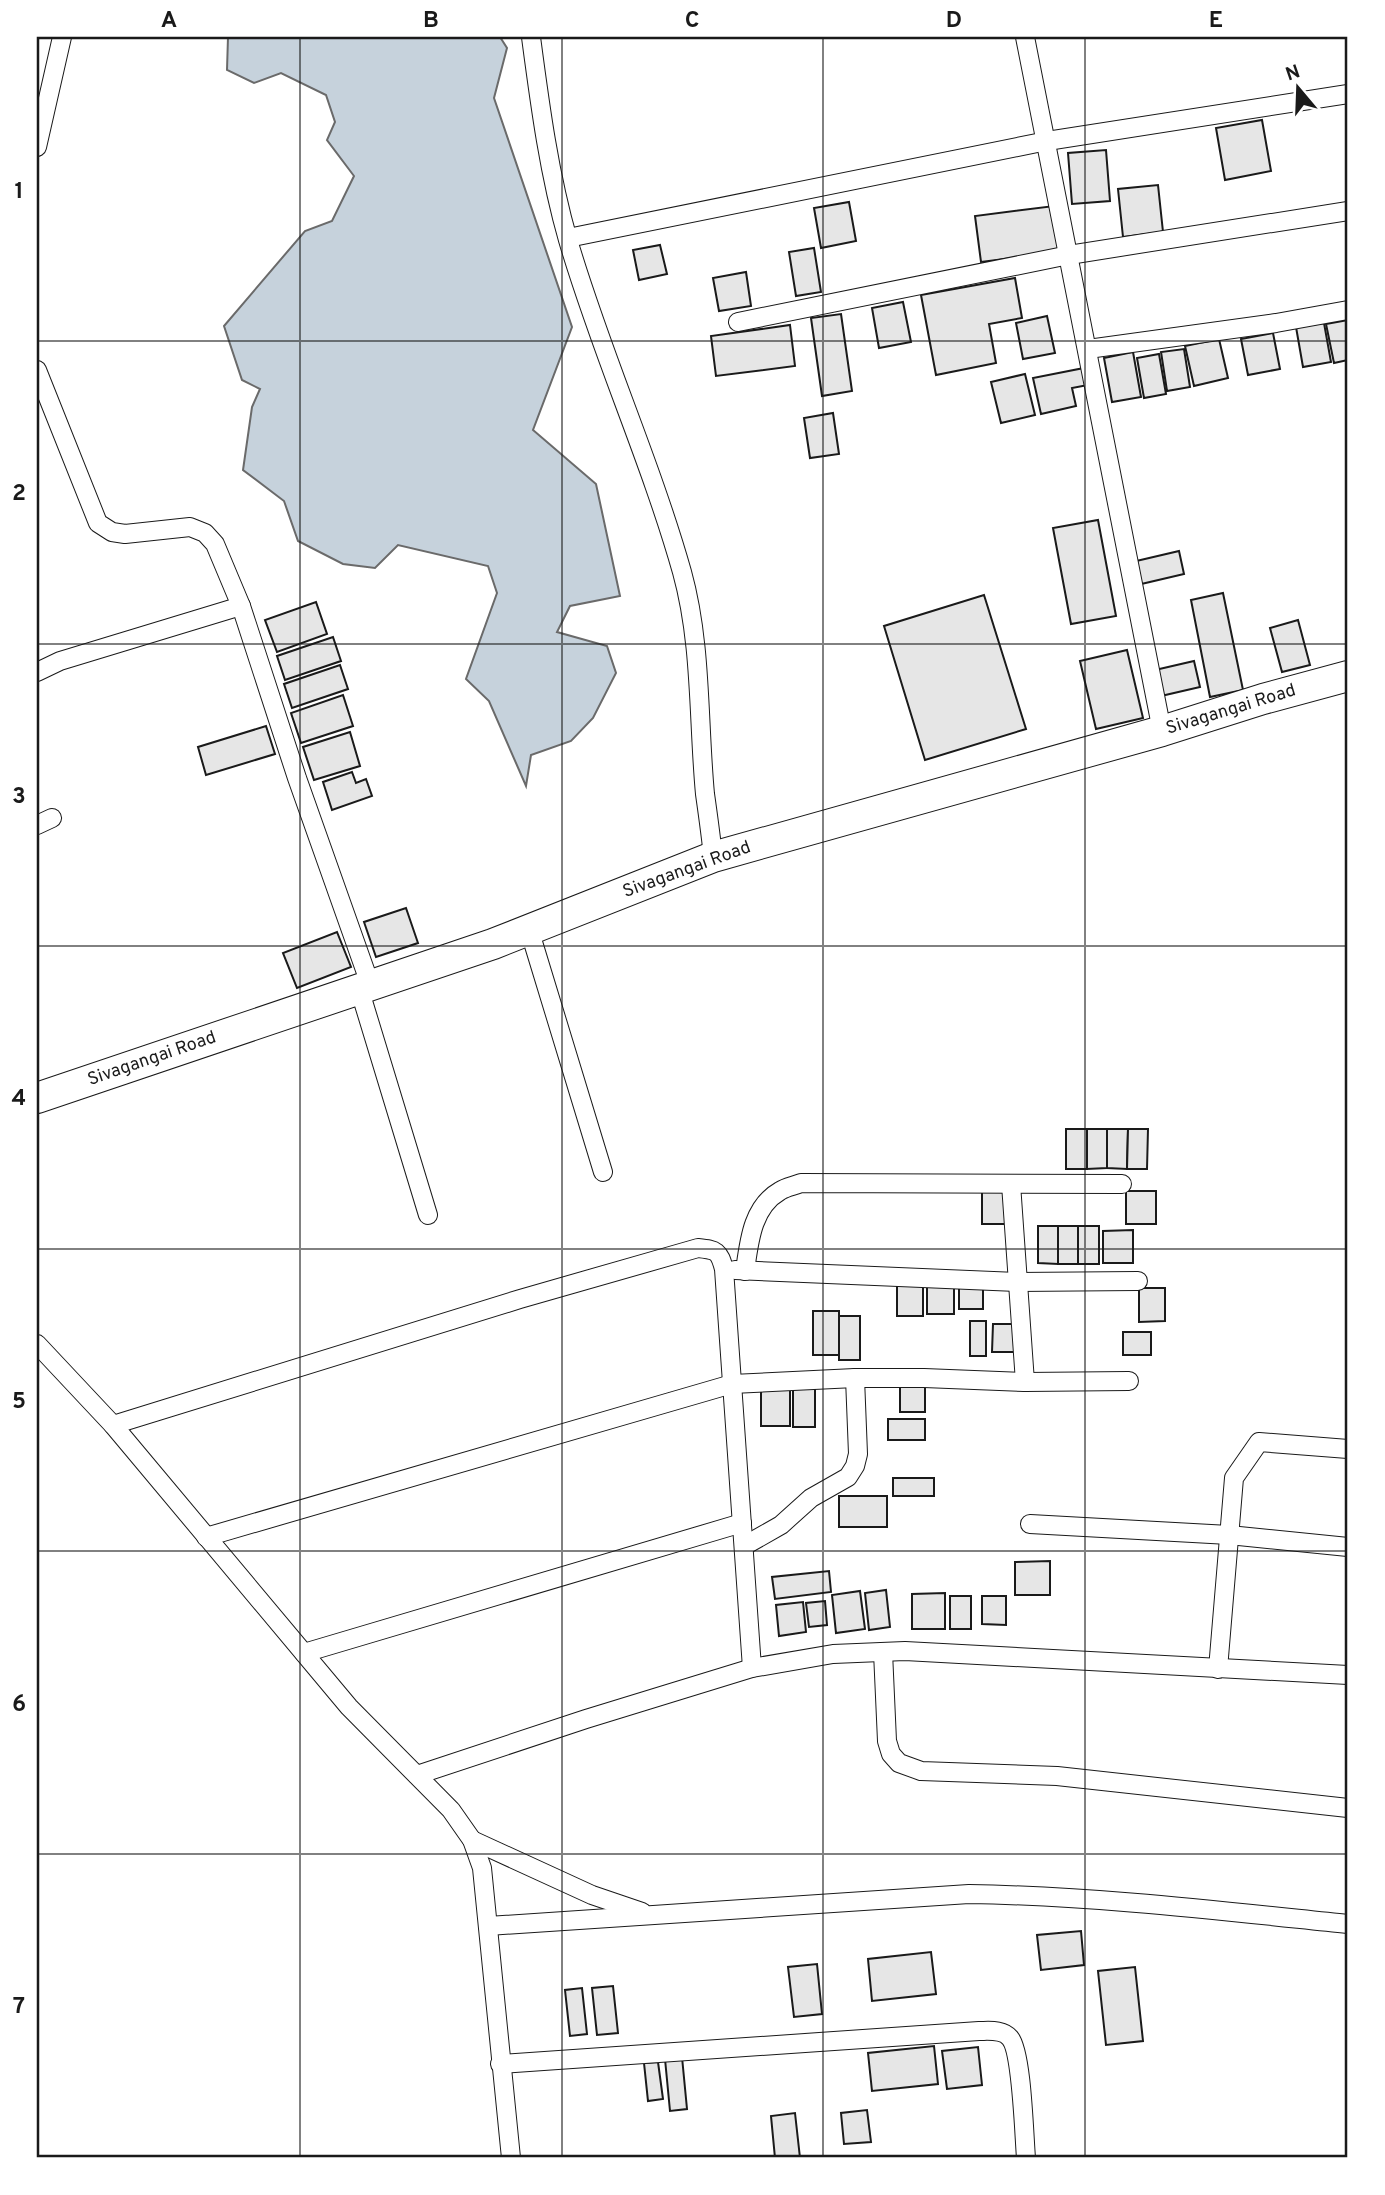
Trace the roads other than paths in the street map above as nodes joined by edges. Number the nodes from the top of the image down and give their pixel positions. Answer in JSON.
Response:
{"nodes":[{"id":1,"x":62,"y":37,"type":"edge"},
{"id":2,"x":531,"y":37,"type":"edge"},
{"id":3,"x":1025,"y":37,"type":"edge"},
{"id":4,"x":1348,"y":94,"type":"edge"},
{"id":5,"x":1047,"y":141,"type":"junction"},
{"id":6,"x":37,"y":147,"type":"edge"},
{"id":7,"x":1348,"y":211,"type":"edge"},
{"id":8,"x":568,"y":238,"type":"junction"},
{"id":9,"x":1069,"y":255,"type":"junction"},
{"id":10,"x":1348,"y":310,"type":"edge"},
{"id":11,"x":738,"y":322,"type":"dead end"},
{"id":12,"x":1088,"y":349,"type":"junction"},
{"id":13,"x":37,"y":370,"type":"edge"},
{"id":14,"x":241,"y":606,"type":"junction"},
{"id":15,"x":37,"y":672,"type":"edge"},
{"id":16,"x":1348,"y":676,"type":"edge"},
{"id":17,"x":1162,"y":731,"type":"junction"},
{"id":18,"x":713,"y":857,"type":"junction"},
{"id":19,"x":529,"y":929,"type":"junction"},
{"id":20,"x":365,"y":986,"type":"junction"},
{"id":21,"x":37,"y":1098,"type":"edge"},
{"id":22,"x":603,"y":1172,"type":"dead end"},
{"id":23,"x":1011,"y":1184,"type":"junction"},
{"id":24,"x":1122,"y":1184,"type":"dead end"},
{"id":25,"x":428,"y":1215,"type":"dead end"},
{"id":26,"x":724,"y":1269,"type":"junction"},
{"id":27,"x":745,"y":1271,"type":"junction"},
{"id":28,"x":1138,"y":1281,"type":"dead end"},
{"id":29,"x":1017,"y":1282,"type":"junction"},
{"id":30,"x":37,"y":1344,"type":"edge"},
{"id":31,"x":855,"y":1378,"type":"junction"},
{"id":32,"x":1129,"y":1381,"type":"dead end"},
{"id":33,"x":1025,"y":1382,"type":"junction"},
{"id":34,"x":732,"y":1384,"type":"junction"},
{"id":35,"x":113,"y":1425,"type":"junction"},
{"id":36,"x":1348,"y":1449,"type":"edge"},
{"id":37,"x":742,"y":1523,"type":"junction"},
{"id":38,"x":1030,"y":1524,"type":"dead end"},
{"id":39,"x":1229,"y":1535,"type":"junction"},
{"id":40,"x":206,"y":1536,"type":"junction"},
{"id":41,"x":744,"y":1546,"type":"junction"},
{"id":42,"x":1348,"y":1547,"type":"edge"},
{"id":43,"x":883,"y":1652,"type":"junction"},
{"id":44,"x":304,"y":1653,"type":"junction"},
{"id":45,"x":752,"y":1668,"type":"junction"},
{"id":46,"x":1218,"y":1669,"type":"junction"},
{"id":47,"x":1348,"y":1675,"type":"edge"},
{"id":48,"x":418,"y":1775,"type":"junction"},
{"id":49,"x":1348,"y":1808,"type":"edge"},
{"id":50,"x":472,"y":1840,"type":"junction"},
{"id":51,"x":650,"y":1915,"type":"junction"},
{"id":52,"x":1348,"y":1924,"type":"edge"},
{"id":53,"x":488,"y":1926,"type":"junction"},
{"id":54,"x":500,"y":2064,"type":"junction"},
{"id":55,"x":511,"y":2158,"type":"edge"},
{"id":56,"x":1026,"y":2158,"type":"edge"}],
"edges":[{"from":1,"to":6,"type":"street"},
{"from":2,"to":8,"type":"street"},
{"from":3,"to":5,"type":"street"},
{"from":4,"to":5,"type":"street"},
{"from":5,"to":8,"type":"street"},
{"from":5,"to":9,"type":"street"},
{"from":7,"to":9,"type":"street"},
{"from":8,"to":18,"type":"street"},
{"from":9,"to":11,"type":"street"},
{"from":9,"to":12,"type":"street"},
{"from":10,"to":12,"type":"street"},
{"from":12,"to":17,"type":"street"},
{"from":13,"to":14,"type":"street"},
{"from":14,"to":15,"type":"street"},
{"from":14,"to":20,"type":"street"},
{"from":16,"to":17,"type":"main road","name":"Sivagangai Road"},
{"from":17,"to":18,"type":"main road","name":"Sivagangai Road"},
{"from":18,"to":19,"type":"main road","name":"Sivagangai Road"},
{"from":19,"to":20,"type":"main road","name":"Sivagangai Road"},
{"from":19,"to":22,"type":"street"},
{"from":20,"to":21,"type":"main road","name":"Sivagangai Road"},
{"from":20,"to":25,"type":"street"},
{"from":23,"to":24,"type":"street"},
{"from":23,"to":27,"type":"street"},
{"from":23,"to":29,"type":"street"},
{"from":26,"to":27,"type":"street"},
{"from":26,"to":34,"type":"street"},
{"from":26,"to":35,"type":"street"},
{"from":27,"to":29,"type":"street"},
{"from":28,"to":29,"type":"street"},
{"from":29,"to":33,"type":"street"},
{"from":30,"to":35,"type":"street"},
{"from":31,"to":33,"type":"street"},
{"from":31,"to":34,"type":"street"},
{"from":31,"to":41,"type":"street"},
{"from":32,"to":33,"type":"street"},
{"from":34,"to":37,"type":"street"},
{"from":34,"to":40,"type":"street"},
{"from":35,"to":40,"type":"street"},
{"from":36,"to":39,"type":"street"},
{"from":37,"to":41,"type":"street"},
{"from":37,"to":44,"type":"street"},
{"from":38,"to":39,"type":"street"},
{"from":39,"to":42,"type":"street"},
{"from":39,"to":46,"type":"street"},
{"from":40,"to":44,"type":"street"},
{"from":41,"to":45,"type":"street"},
{"from":43,"to":45,"type":"street"},
{"from":43,"to":46,"type":"street"},
{"from":43,"to":49,"type":"street"},
{"from":44,"to":48,"type":"street"},
{"from":45,"to":48,"type":"street"},
{"from":46,"to":47,"type":"street"},
{"from":48,"to":50,"type":"street"},
{"from":50,"to":51,"type":"street"},
{"from":50,"to":53,"type":"street"},
{"from":51,"to":52,"type":"street"},
{"from":51,"to":53,"type":"street"},
{"from":53,"to":54,"type":"street"},
{"from":54,"to":55,"type":"street"},
{"from":54,"to":56,"type":"street"}]}
